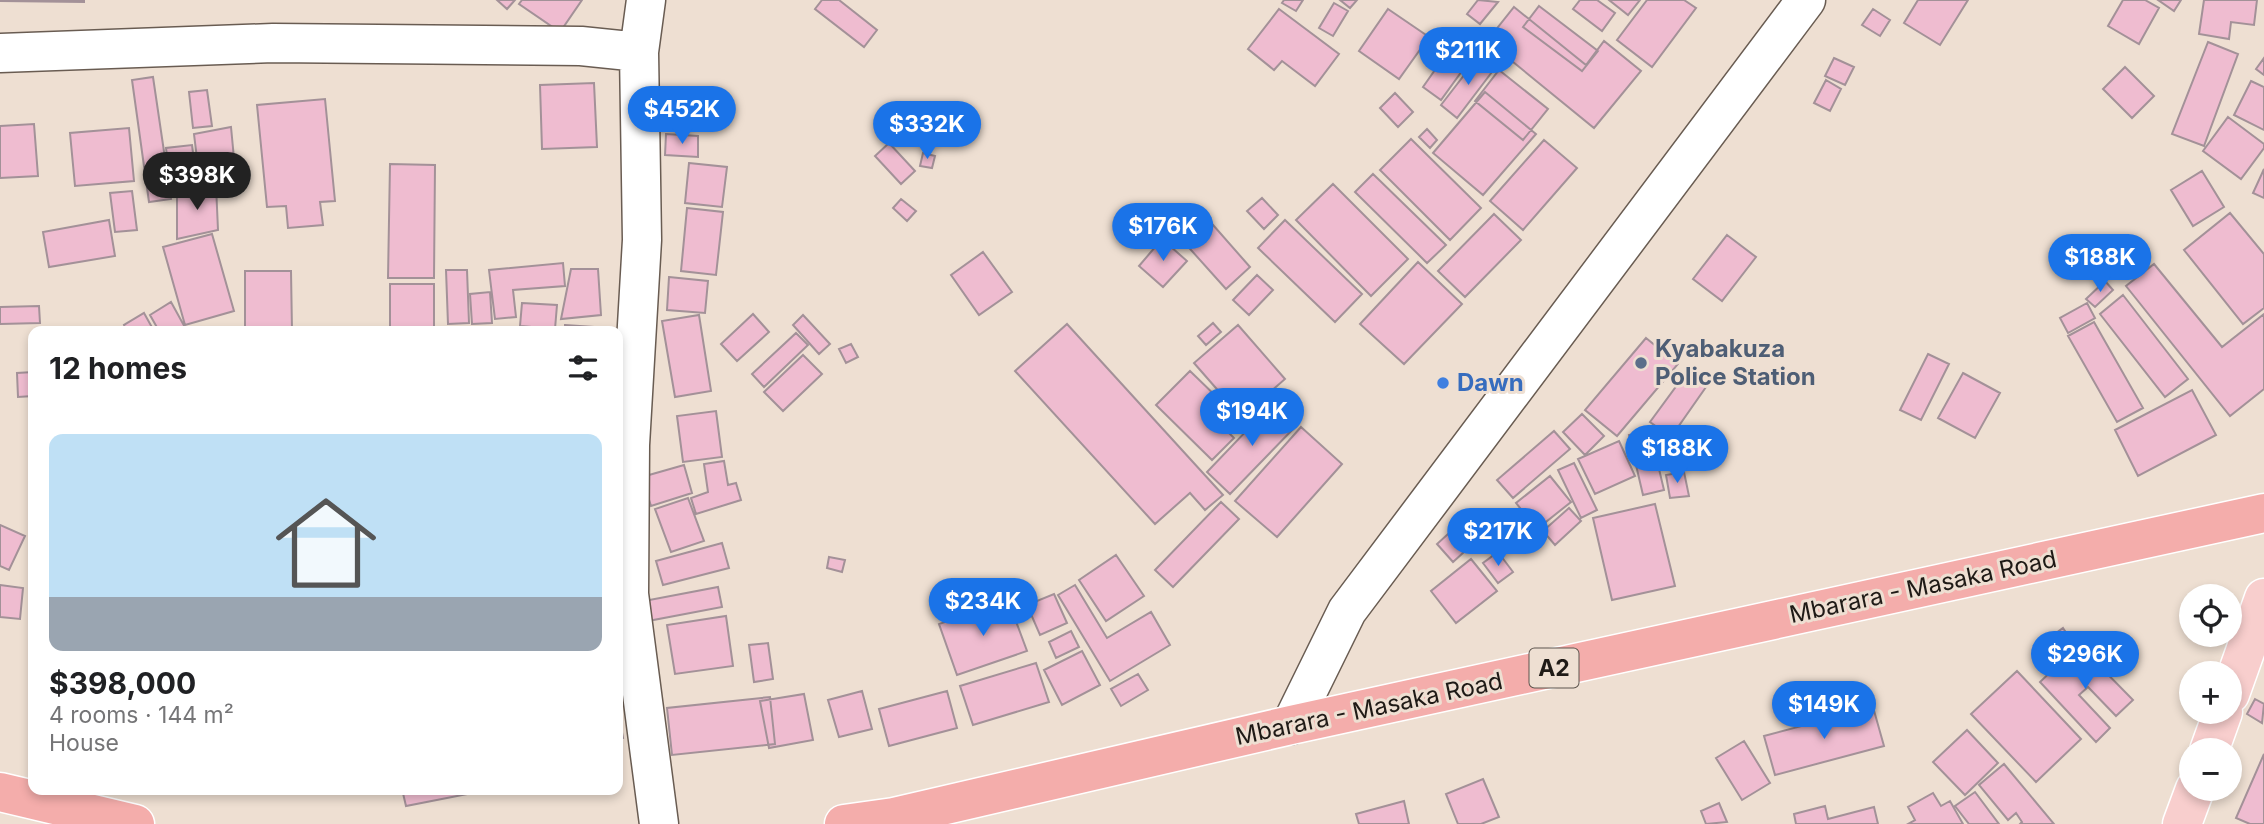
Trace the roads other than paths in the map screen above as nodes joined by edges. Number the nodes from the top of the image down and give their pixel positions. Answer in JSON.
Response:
{"nodes":[{"id":1,"x":646,"y":0,"type":"edge"},
{"id":2,"x":1806,"y":0,"type":"edge"},
{"id":3,"x":639,"y":52,"type":"junction"},
{"id":4,"x":0,"y":53,"type":"edge"},
{"id":5,"x":2264,"y":513,"type":"edge"},
{"id":6,"x":2264,"y":598,"type":"edge"},
{"id":7,"x":2242,"y":661,"type":"edge"},
{"id":8,"x":1291,"y":725,"type":"junction"},
{"id":9,"x":0,"y":792,"type":"edge"},
{"id":10,"x":2191,"y":801,"type":"edge"},
{"id":11,"x":135,"y":824,"type":"edge"},
{"id":12,"x":659,"y":824,"type":"edge"},
{"id":13,"x":844,"y":824,"type":"edge"},
{"id":14,"x":2182,"y":824,"type":"edge"}],
"edges":[{"from":1,"to":3,"type":"street"},
{"from":2,"to":8,"type":"street"},
{"from":3,"to":4,"type":"street"},
{"from":3,"to":12,"type":"street"},
{"from":5,"to":8,"type":"highway","name":"Mbarara - Masaka Road","number":"A2"},
{"from":6,"to":7,"type":"main road"},
{"from":8,"to":13,"type":"highway","name":"Mbarara - Masaka Road","number":"A2"},
{"from":9,"to":11,"type":"highway"},
{"from":10,"to":14,"type":"main road"}]}
